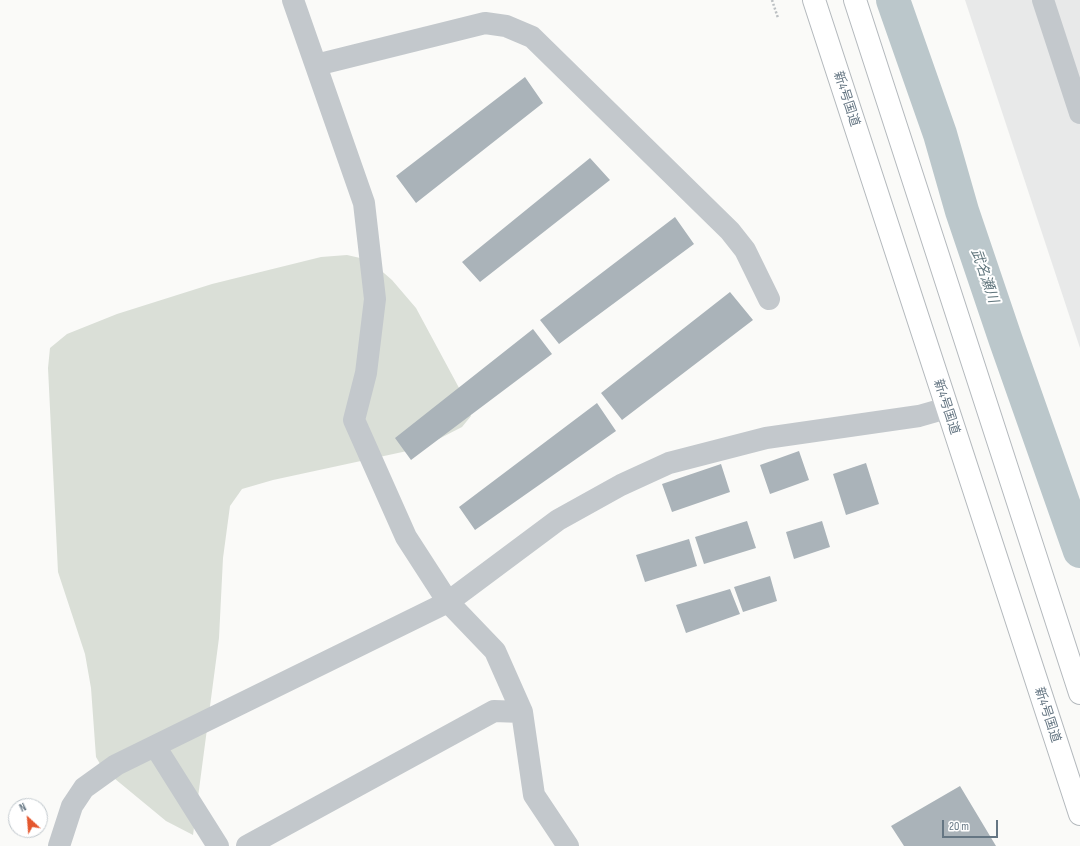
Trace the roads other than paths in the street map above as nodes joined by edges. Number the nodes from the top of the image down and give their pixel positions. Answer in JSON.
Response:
{"nodes":[{"id":1,"x":293,"y":0,"type":"edge"},
{"id":2,"x":814,"y":0,"type":"edge"},
{"id":3,"x":855,"y":0,"type":"edge"},
{"id":4,"x":1043,"y":0,"type":"edge"},
{"id":5,"x":316,"y":65,"type":"junction"},
{"id":6,"x":1080,"y":113,"type":"edge"},
{"id":7,"x":769,"y":299,"type":"dead end"},
{"id":8,"x":947,"y":408,"type":"junction"},
{"id":9,"x":448,"y":602,"type":"junction"},
{"id":10,"x":1080,"y":693,"type":"edge"},
{"id":11,"x":522,"y":712,"type":"junction"},
{"id":12,"x":155,"y":746,"type":"junction"},
{"id":13,"x":1080,"y":814,"type":"edge"},
{"id":14,"x":59,"y":846,"type":"edge"},
{"id":15,"x":218,"y":846,"type":"edge"},
{"id":16,"x":247,"y":846,"type":"edge"},
{"id":17,"x":568,"y":846,"type":"edge"}],
"edges":[{"from":1,"to":5,"type":"street"},
{"from":2,"to":8,"type":"highway","name":"新4号国道"},
{"from":3,"to":10,"type":"highway"},
{"from":4,"to":6,"type":"street"},
{"from":5,"to":7,"type":"street"},
{"from":5,"to":9,"type":"street"},
{"from":8,"to":9,"type":"street"},
{"from":8,"to":13,"type":"highway","name":"新4号国道"},
{"from":9,"to":11,"type":"street"},
{"from":9,"to":12,"type":"street"},
{"from":11,"to":16,"type":"street"},
{"from":11,"to":17,"type":"street"},
{"from":12,"to":14,"type":"street"},
{"from":12,"to":15,"type":"street"}]}
